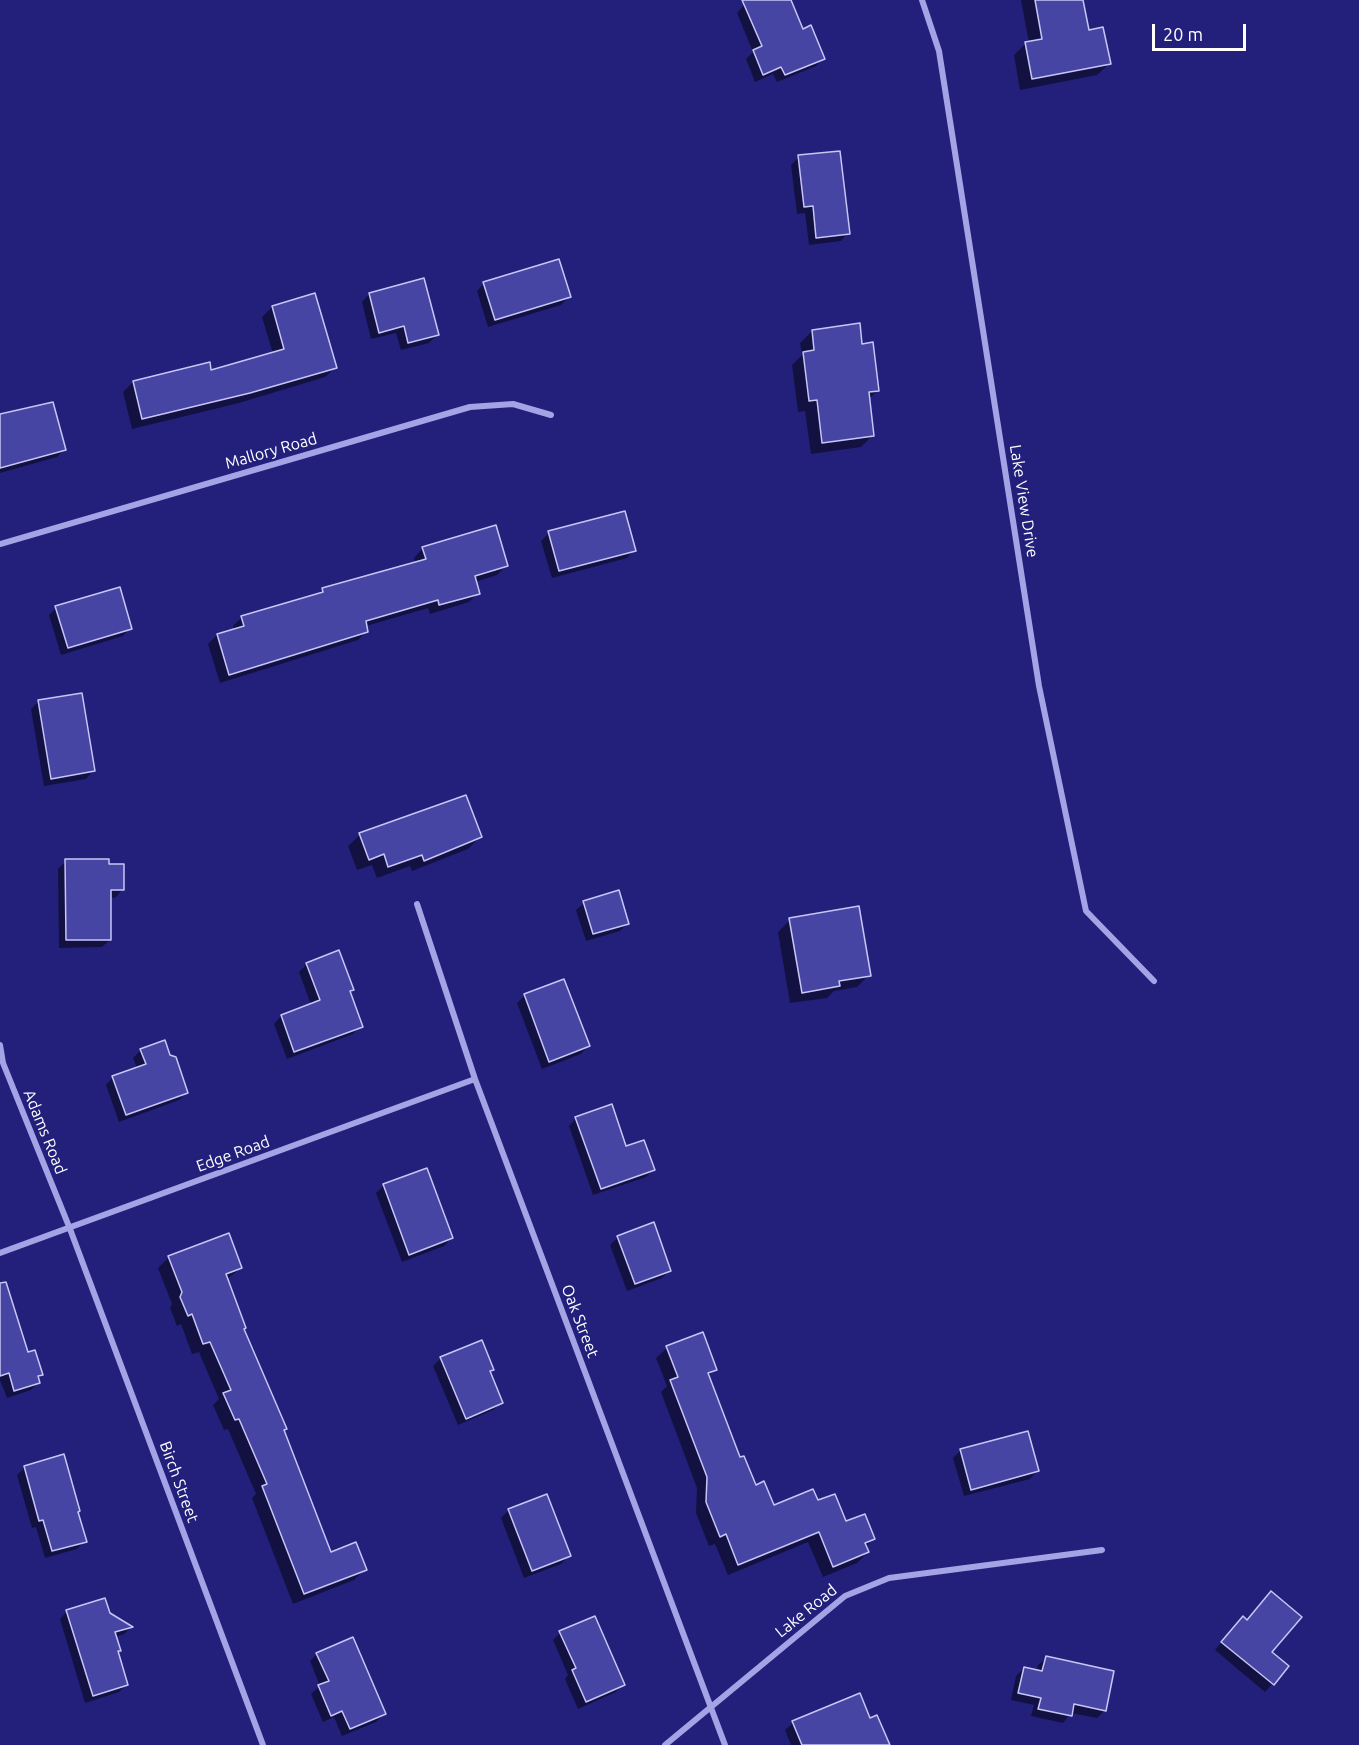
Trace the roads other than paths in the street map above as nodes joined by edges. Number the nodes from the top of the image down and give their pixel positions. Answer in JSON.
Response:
{"nodes":[{"id":1,"x":922,"y":0,"type":"edge"},
{"id":2,"x":551,"y":415,"type":"dead end"},
{"id":3,"x":0,"y":544,"type":"edge"},
{"id":4,"x":417,"y":904,"type":"dead end"},
{"id":5,"x":1154,"y":981,"type":"dead end"},
{"id":6,"x":0,"y":1045,"type":"edge"},
{"id":7,"x":475,"y":1079,"type":"junction"},
{"id":8,"x":70,"y":1228,"type":"junction"},
{"id":9,"x":0,"y":1253,"type":"edge"},
{"id":10,"x":1102,"y":1550,"type":"dead end"},
{"id":11,"x":710,"y":1707,"type":"junction"},
{"id":12,"x":263,"y":1745,"type":"edge"},
{"id":13,"x":665,"y":1745,"type":"edge"},
{"id":14,"x":725,"y":1745,"type":"edge"}],
"edges":[{"from":1,"to":5,"type":"street","name":"Lake View Drive"},
{"from":2,"to":3,"type":"street","name":"Mallory Road"},
{"from":4,"to":7,"type":"street","name":"Oak Street"},
{"from":6,"to":8,"type":"street","name":"Adams Road"},
{"from":7,"to":8,"type":"street","name":"Edge Road"},
{"from":7,"to":11,"type":"street","name":"Oak Street"},
{"from":8,"to":9,"type":"street","name":"Edge Road"},
{"from":8,"to":12,"type":"street","name":"Birch Street"},
{"from":10,"to":11,"type":"street","name":"Lake Road"},
{"from":11,"to":13,"type":"street","name":"Lake Road"},
{"from":11,"to":14,"type":"street","name":"Oak Street"}]}
